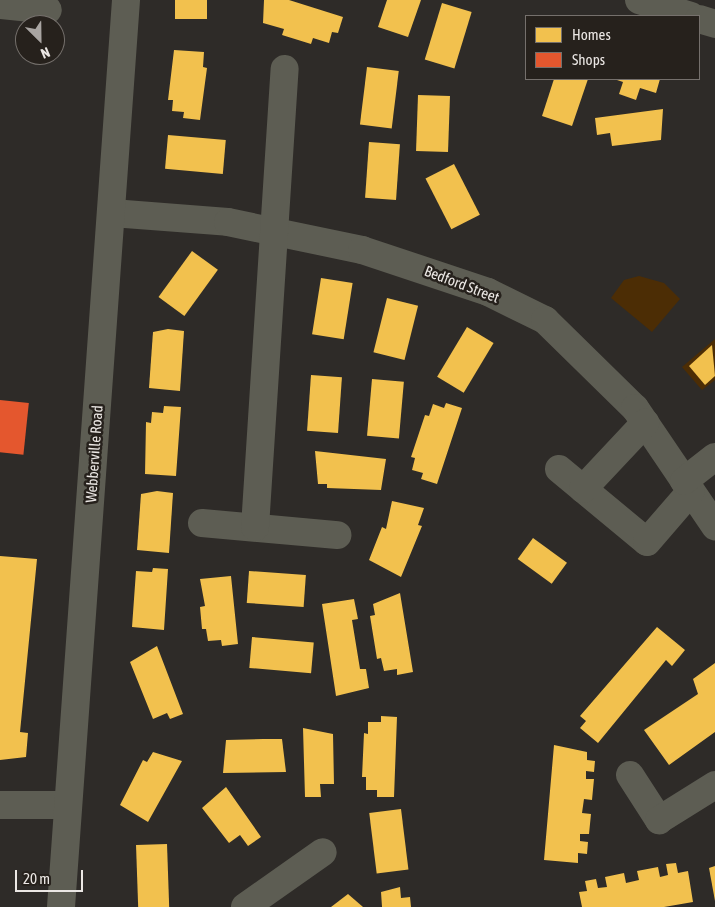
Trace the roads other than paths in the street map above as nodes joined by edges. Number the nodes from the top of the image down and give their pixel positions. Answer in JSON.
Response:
{"nodes":[{"id":1,"x":126,"y":0,"type":"edge"},
{"id":2,"x":638,"y":0,"type":"edge"},
{"id":3,"x":0,"y":5,"type":"edge"},
{"id":4,"x":48,"y":10,"type":"dead end"},
{"id":5,"x":688,"y":15,"type":"edge"},
{"id":6,"x":700,"y":19,"type":"edge"},
{"id":7,"x":715,"y":24,"type":"edge"},
{"id":8,"x":285,"y":69,"type":"dead end"},
{"id":9,"x":112,"y":213,"type":"junction"},
{"id":10,"x":275,"y":231,"type":"junction"},
{"id":11,"x":645,"y":423,"type":"junction"},
{"id":12,"x":715,"y":457,"type":"edge"},
{"id":13,"x":559,"y":469,"type":"dead end"},
{"id":14,"x":688,"y":486,"type":"junction"},
{"id":15,"x":583,"y":489,"type":"junction"},
{"id":16,"x":202,"y":523,"type":"dead end"},
{"id":17,"x":715,"y":526,"type":"edge"},
{"id":18,"x":255,"y":527,"type":"junction"},
{"id":19,"x":337,"y":535,"type":"dead end"},
{"id":20,"x":630,"y":775,"type":"dead end"},
{"id":21,"x":715,"y":785,"type":"edge"},
{"id":22,"x":0,"y":805,"type":"edge"},
{"id":23,"x":67,"y":805,"type":"junction"},
{"id":24,"x":323,"y":852,"type":"dead end"},
{"id":25,"x":61,"y":907,"type":"edge"},
{"id":26,"x":245,"y":907,"type":"edge"}],
"edges":[{"from":1,"to":9,"type":"street","name":"Webberville Road"},
{"from":2,"to":5,"type":"street"},
{"from":3,"to":4,"type":"street"},
{"from":6,"to":7,"type":"street"},
{"from":8,"to":10,"type":"street"},
{"from":9,"to":10,"type":"street","name":"Bedford Street"},
{"from":9,"to":23,"type":"street","name":"Webberville Road"},
{"from":10,"to":11,"type":"street","name":"Bedford Street"},
{"from":10,"to":18,"type":"street"},
{"from":11,"to":14,"type":"street","name":"Bedford Street"},
{"from":11,"to":15,"type":"street"},
{"from":12,"to":14,"type":"street"},
{"from":13,"to":15,"type":"street"},
{"from":14,"to":15,"type":"street"},
{"from":14,"to":17,"type":"street","name":"Bedford Street"},
{"from":16,"to":18,"type":"street"},
{"from":18,"to":19,"type":"street"},
{"from":20,"to":21,"type":"street"},
{"from":22,"to":23,"type":"street"},
{"from":23,"to":25,"type":"street","name":"Webberville Road"},
{"from":24,"to":26,"type":"street"}]}
